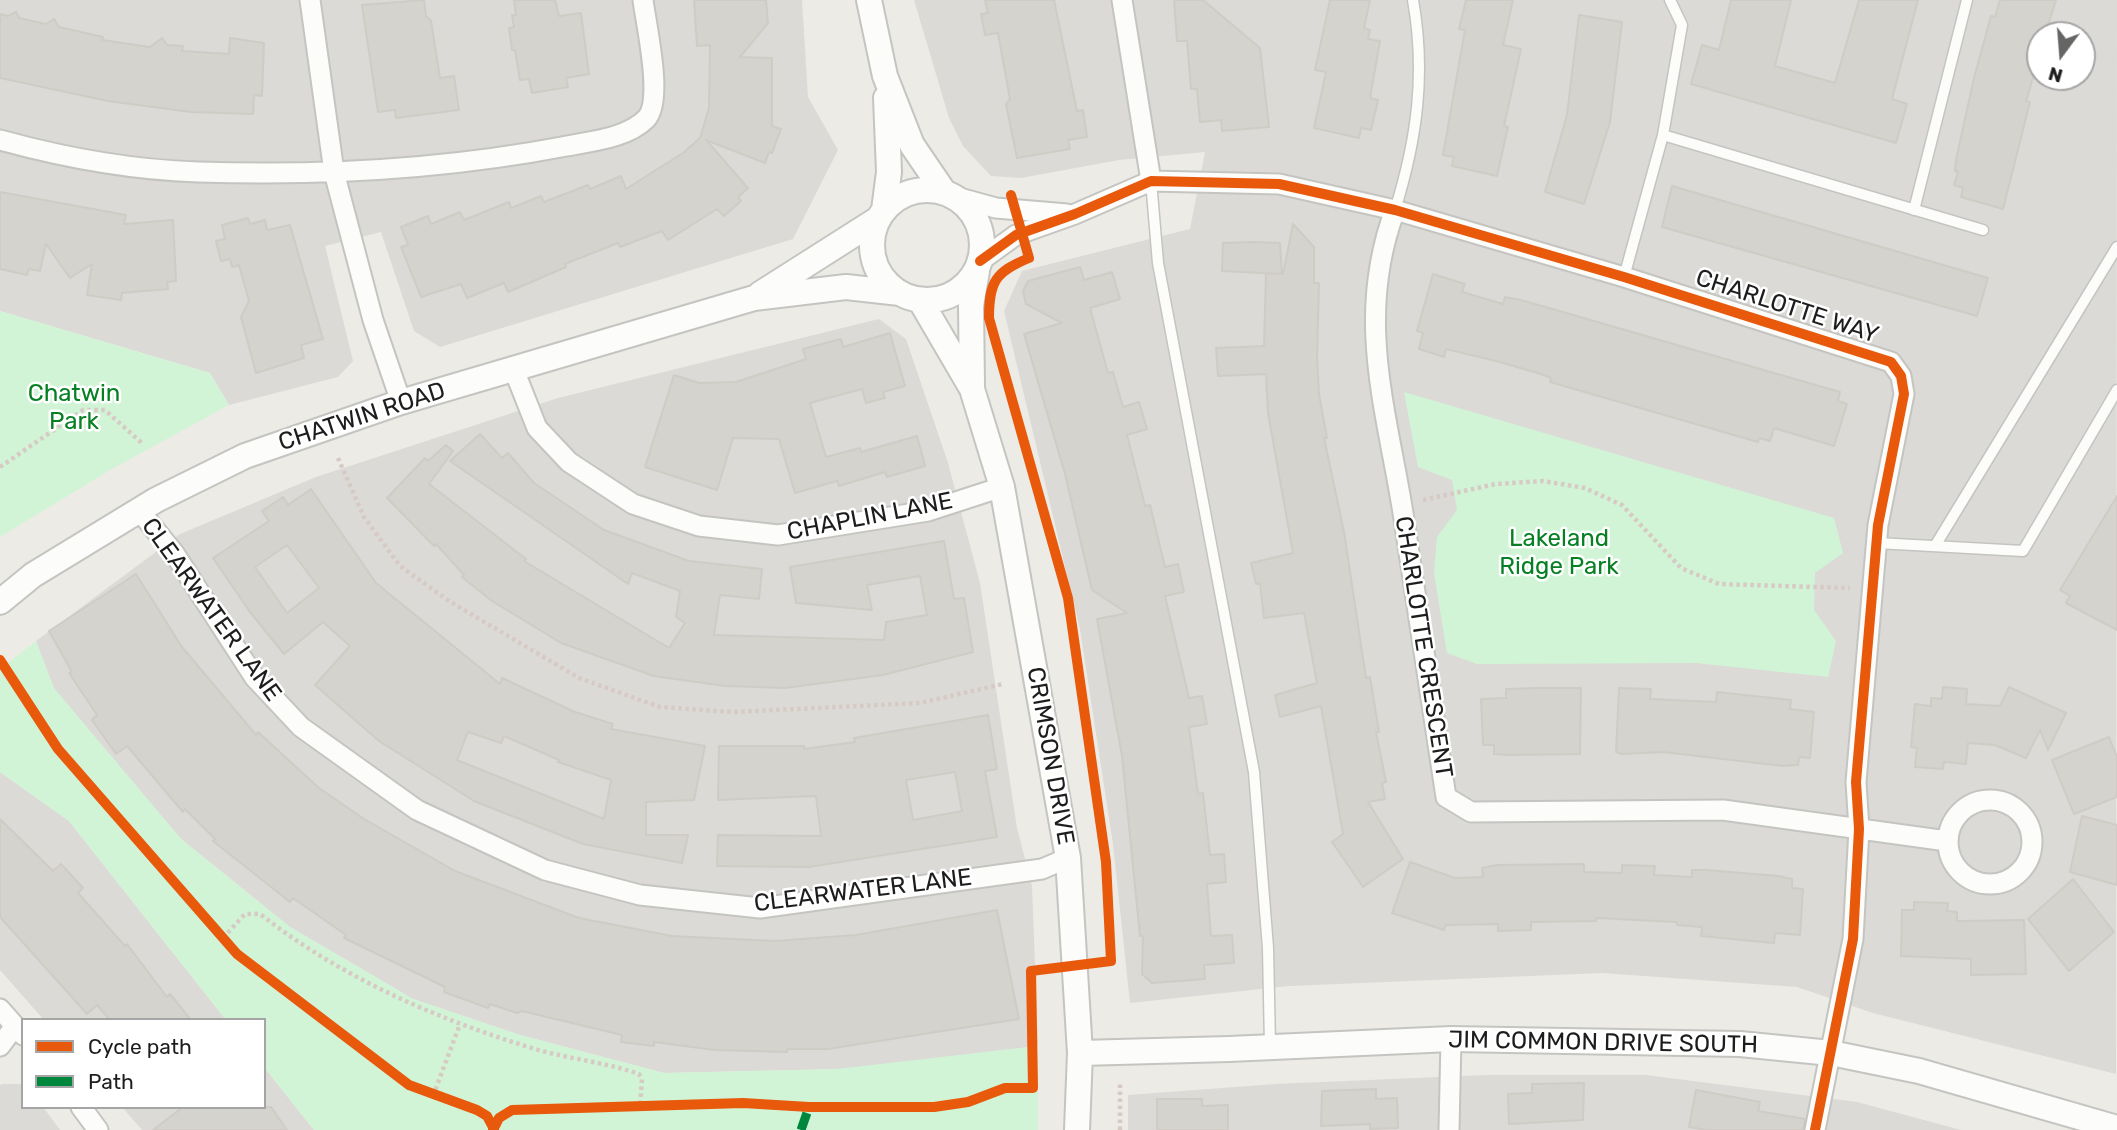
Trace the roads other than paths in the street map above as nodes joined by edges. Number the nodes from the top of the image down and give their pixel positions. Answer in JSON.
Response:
{"nodes":[{"id":1,"x":310,"y":0,"type":"edge"},
{"id":2,"x":643,"y":0,"type":"edge"},
{"id":3,"x":869,"y":0,"type":"edge"},
{"id":4,"x":1122,"y":0,"type":"edge"},
{"id":5,"x":1413,"y":0,"type":"edge"},
{"id":6,"x":1669,"y":0,"type":"edge"},
{"id":7,"x":1967,"y":0,"type":"edge"},
{"id":8,"x":885,"y":76,"type":"junction"},
{"id":9,"x":1663,"y":135,"type":"junction"},
{"id":10,"x":0,"y":140,"type":"edge"},
{"id":11,"x":334,"y":172,"type":"junction"},
{"id":12,"x":1152,"y":181,"type":"junction"},
{"id":13,"x":950,"y":194,"type":"junction"},
{"id":14,"x":1395,"y":210,"type":"junction"},
{"id":15,"x":1914,"y":210,"type":"junction"},
{"id":16,"x":1075,"y":214,"type":"junction"},
{"id":17,"x":881,"y":215,"type":"junction"},
{"id":18,"x":1983,"y":230,"type":"dead end"},
{"id":19,"x":2117,"y":247,"type":"edge"},
{"id":20,"x":979,"y":265,"type":"junction"},
{"id":21,"x":1624,"y":276,"type":"junction"},
{"id":22,"x":910,"y":297,"type":"junction"},
{"id":23,"x":754,"y":298,"type":"junction"},
{"id":24,"x":514,"y":370,"type":"junction"},
{"id":25,"x":972,"y":389,"type":"junction"},
{"id":26,"x":2117,"y":390,"type":"edge"},
{"id":27,"x":401,"y":401,"type":"junction"},
{"id":28,"x":1002,"y":487,"type":"junction"},
{"id":29,"x":138,"y":509,"type":"junction"},
{"id":30,"x":1877,"y":543,"type":"junction"},
{"id":31,"x":1935,"y":546,"type":"junction"},
{"id":32,"x":0,"y":602,"type":"edge"},
{"id":33,"x":1859,"y":829,"type":"junction"},
{"id":34,"x":1947,"y":841,"type":"junction"},
{"id":35,"x":1068,"y":858,"type":"junction"},
{"id":36,"x":0,"y":1009,"type":"edge"},
{"id":37,"x":19,"y":1030,"type":"edge"},
{"id":38,"x":1451,"y":1039,"type":"junction"},
{"id":39,"x":0,"y":1046,"type":"edge"},
{"id":40,"x":1270,"y":1048,"type":"junction"},
{"id":41,"x":1080,"y":1053,"type":"junction"},
{"id":42,"x":1831,"y":1054,"type":"junction"},
{"id":43,"x":82,"y":1109,"type":"edge"},
{"id":44,"x":2117,"y":1128,"type":"edge"},
{"id":45,"x":98,"y":1130,"type":"edge"},
{"id":46,"x":1077,"y":1130,"type":"edge"},
{"id":47,"x":1449,"y":1130,"type":"edge"},
{"id":48,"x":1815,"y":1130,"type":"edge"}],
"edges":[{"from":1,"to":11,"type":"street"},
{"from":2,"to":11,"type":"street"},
{"from":3,"to":8,"type":"street"},
{"from":4,"to":12,"type":"street"},
{"from":5,"to":14,"type":"lane"},
{"from":6,"to":9,"type":"lane"},
{"from":7,"to":15,"type":"lane"},
{"from":8,"to":13,"type":"street"},
{"from":8,"to":17,"type":"street"},
{"from":9,"to":15,"type":"lane"},
{"from":9,"to":21,"type":"lane"},
{"from":10,"to":11,"type":"street"},
{"from":11,"to":27,"type":"street"},
{"from":12,"to":14,"type":"street","name":"CHARLOTTE WAY"},
{"from":12,"to":16,"type":"street","name":"CHARLOTTE WAY"},
{"from":12,"to":40,"type":"lane"},
{"from":13,"to":16,"type":"street"},
{"from":13,"to":17,"type":"street"},
{"from":13,"to":20,"type":"street"},
{"from":14,"to":21,"type":"street","name":"CHARLOTTE WAY"},
{"from":14,"to":33,"type":"street","name":"CHARLOTTE CRESCENT"},
{"from":15,"to":18,"type":"lane"},
{"from":16,"to":20,"type":"street"},
{"from":17,"to":22,"type":"street"},
{"from":17,"to":23,"type":"street","name":"CHATWIN ROAD"},
{"from":19,"to":31,"type":"lane"},
{"from":20,"to":22,"type":"street"},
{"from":20,"to":25,"type":"street","name":"CRIMSON DRIVE"},
{"from":21,"to":30,"type":"street","name":"CHARLOTTE WAY"},
{"from":22,"to":23,"type":"street","name":"CHATWIN ROAD"},
{"from":22,"to":25,"type":"street","name":"CRIMSON DRIVE"},
{"from":23,"to":24,"type":"street","name":"CHATWIN ROAD"},
{"from":24,"to":27,"type":"street","name":"CHATWIN ROAD"},
{"from":24,"to":28,"type":"street","name":"CHAPLIN LANE"},
{"from":25,"to":28,"type":"street","name":"CRIMSON DRIVE"},
{"from":26,"to":31,"type":"lane"},
{"from":27,"to":29,"type":"street","name":"CHATWIN ROAD"},
{"from":28,"to":35,"type":"street","name":"CRIMSON DRIVE"},
{"from":29,"to":32,"type":"street","name":"CHATWIN ROAD"},
{"from":29,"to":35,"type":"street","name":"CLEARWATER LANE"},
{"from":30,"to":31,"type":"lane"},
{"from":30,"to":33,"type":"street","name":"CHARLOTTE WAY"},
{"from":33,"to":34,"type":"street","name":"CHARLOTTE CRESCENT"},
{"from":33,"to":42,"type":"street","name":"CHARLOTTE WAY"},
{"from":34,"to":34,"type":"street"},
{"from":35,"to":41,"type":"street","name":"CRIMSON DRIVE"},
{"from":36,"to":37,"type":"street"},
{"from":37,"to":39,"type":"street"},
{"from":38,"to":40,"type":"street","name":"JIM COMMON DRIVE SOUTH"},
{"from":38,"to":42,"type":"street","name":"JIM COMMON DRIVE SOUTH"},
{"from":38,"to":47,"type":"street"},
{"from":40,"to":41,"type":"street","name":"JIM COMMON DRIVE SOUTH"},
{"from":41,"to":46,"type":"street","name":"CRIMSON DRIVE"},
{"from":42,"to":44,"type":"street","name":"JIM COMMON DRIVE SOUTH"},
{"from":42,"to":48,"type":"street","name":"CHARLOTTE WAY"},
{"from":43,"to":45,"type":"street"}]}
